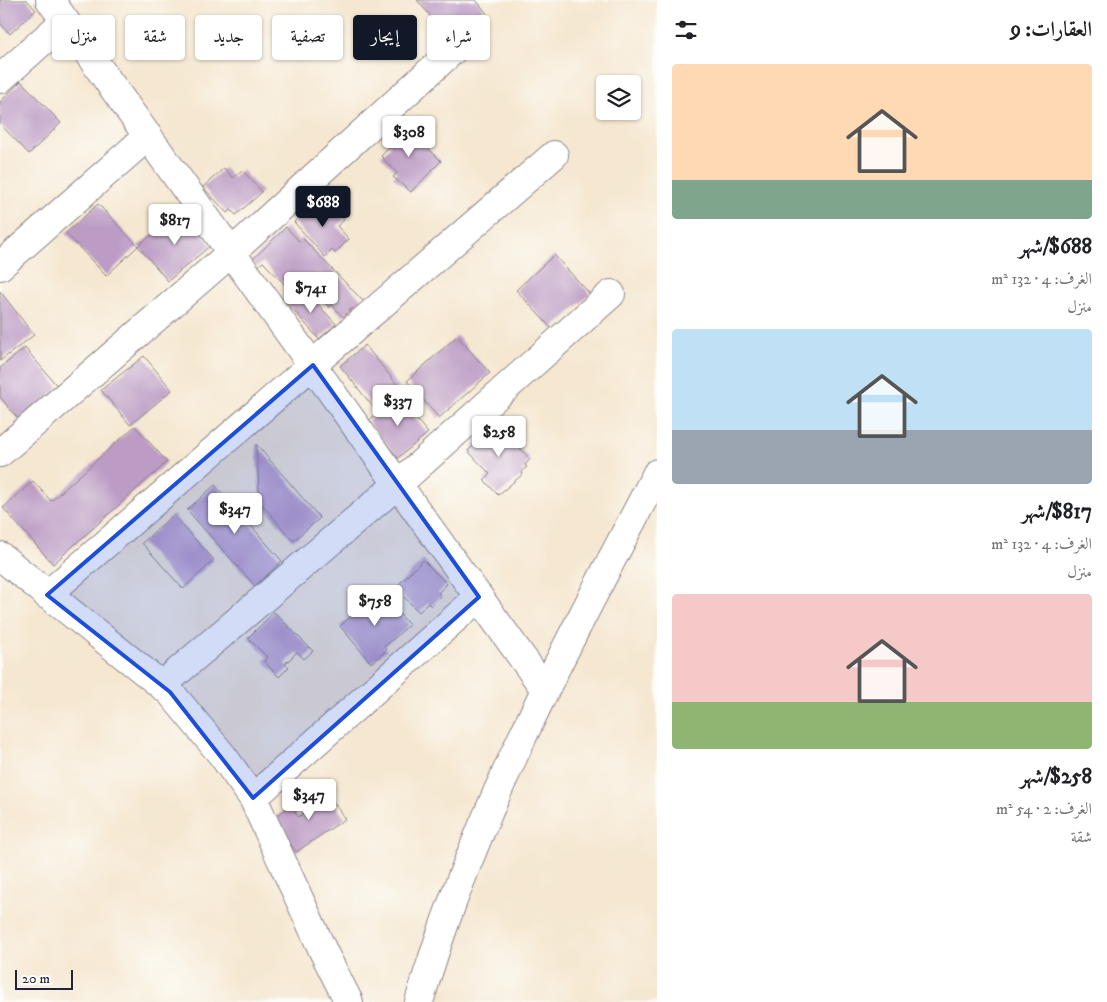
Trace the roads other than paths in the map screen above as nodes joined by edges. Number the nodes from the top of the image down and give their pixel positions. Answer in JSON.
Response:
{"nodes":[{"id":1,"x":58,"y":10,"type":"edge"},
{"id":2,"x":442,"y":60,"type":"edge"},
{"id":3,"x":0,"y":79,"type":"edge"},
{"id":4,"x":148,"y":136,"type":"junction"},
{"id":5,"x":554,"y":155,"type":"dead end"},
{"id":6,"x":232,"y":252,"type":"junction"},
{"id":7,"x":0,"y":266,"type":"edge"},
{"id":8,"x":611,"y":294,"type":"dead end"},
{"id":9,"x":313,"y":365,"type":"junction"},
{"id":10,"x":0,"y":453,"type":"edge"},
{"id":11,"x":657,"y":473,"type":"edge"},
{"id":12,"x":398,"y":484,"type":"junction"},
{"id":13,"x":0,"y":556,"type":"edge"},
{"id":14,"x":47,"y":594,"type":"junction"},
{"id":15,"x":479,"y":597,"type":"junction"},
{"id":16,"x":162,"y":685,"type":"junction"},
{"id":17,"x":544,"y":688,"type":"junction"},
{"id":18,"x":252,"y":798,"type":"junction"},
{"id":19,"x":349,"y":1002,"type":"edge"},
{"id":20,"x":419,"y":1002,"type":"edge"}],
"edges":[{"from":1,"to":3,"type":"street"},
{"from":1,"to":4,"type":"street"},
{"from":2,"to":6,"type":"street"},
{"from":4,"to":6,"type":"street"},
{"from":4,"to":7,"type":"street"},
{"from":5,"to":9,"type":"street"},
{"from":6,"to":9,"type":"street"},
{"from":6,"to":10,"type":"street"},
{"from":8,"to":12,"type":"street"},
{"from":9,"to":12,"type":"street"},
{"from":9,"to":14,"type":"street"},
{"from":11,"to":17,"type":"street"},
{"from":12,"to":15,"type":"street"},
{"from":12,"to":16,"type":"street"},
{"from":13,"to":14,"type":"street"},
{"from":14,"to":16,"type":"street"},
{"from":15,"to":17,"type":"street"},
{"from":15,"to":18,"type":"street"},
{"from":16,"to":18,"type":"street"},
{"from":17,"to":20,"type":"street"},
{"from":18,"to":19,"type":"street"}]}
